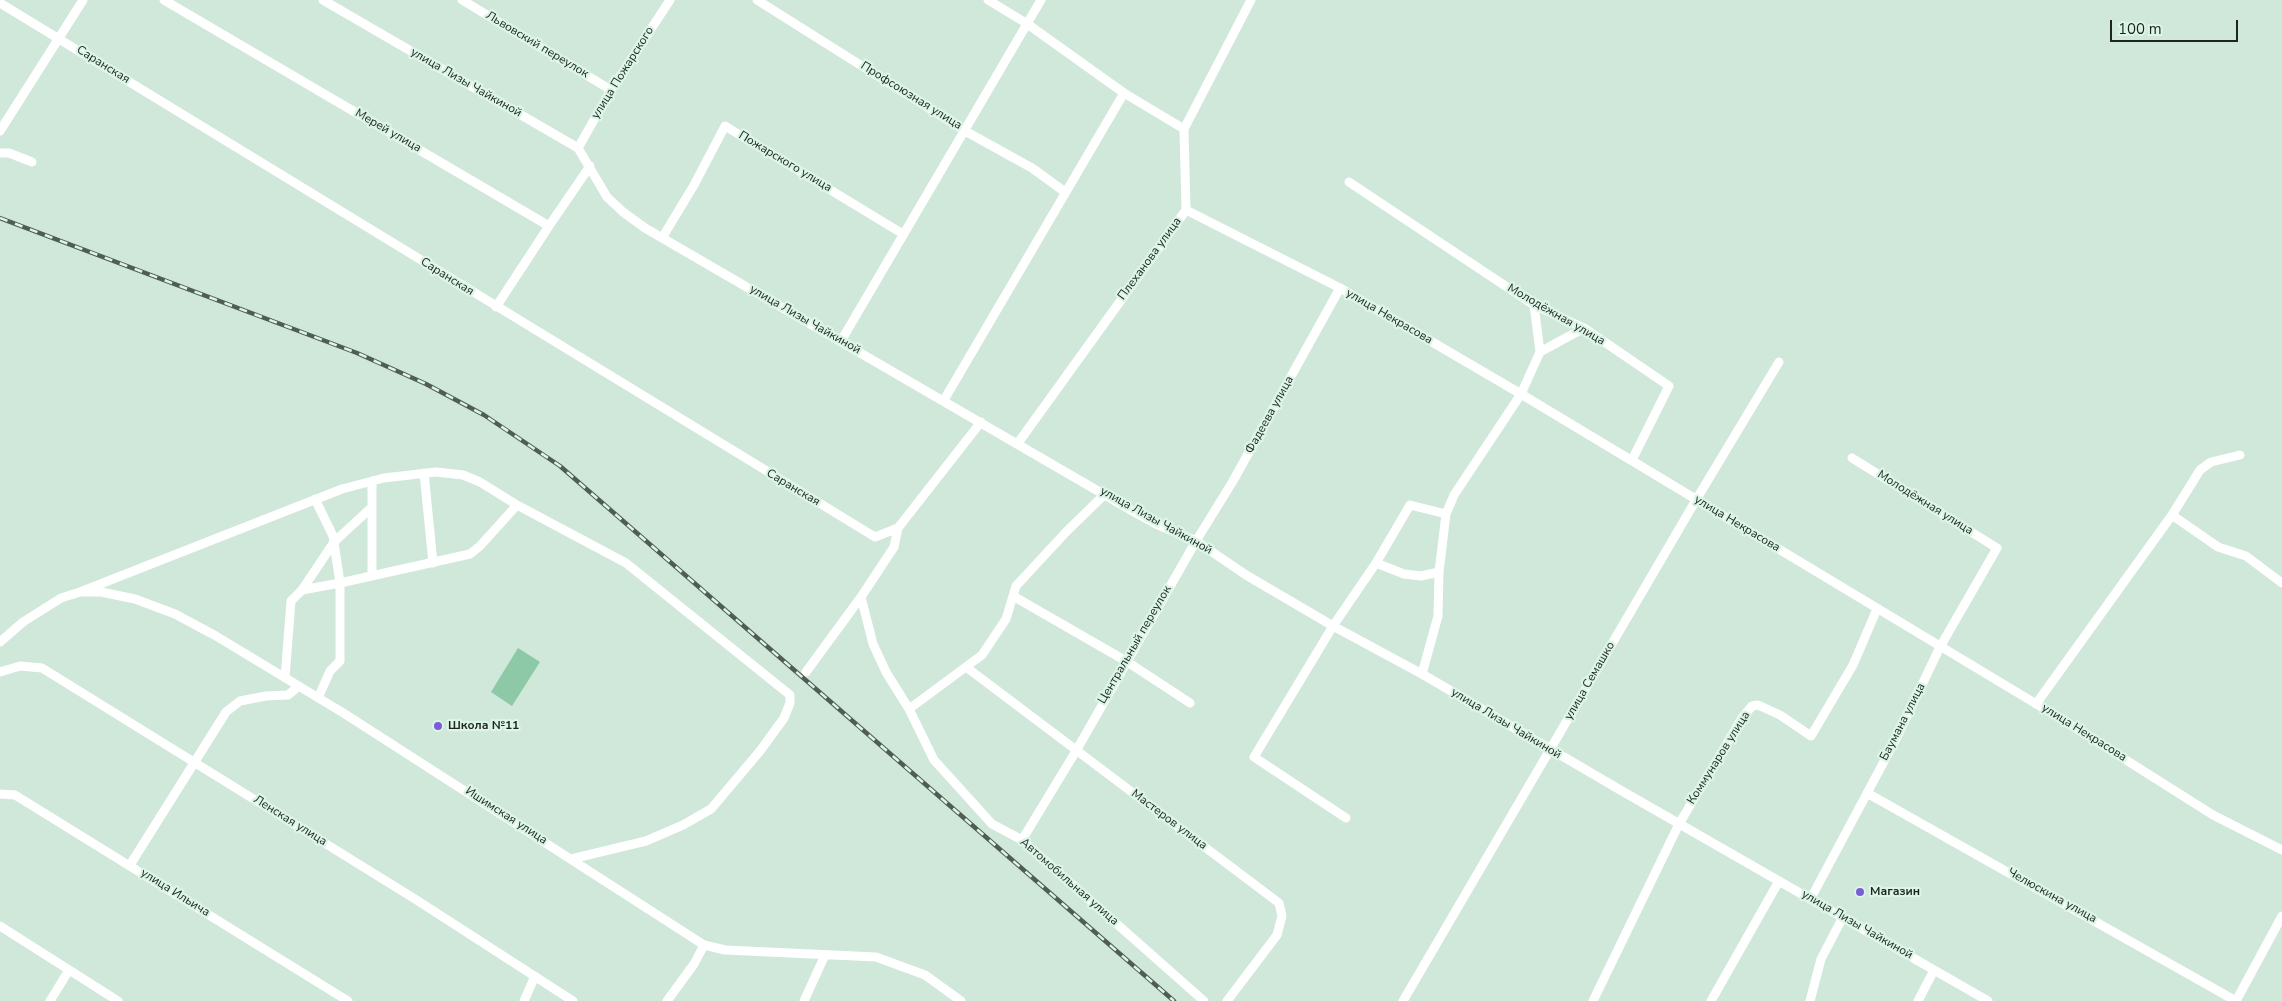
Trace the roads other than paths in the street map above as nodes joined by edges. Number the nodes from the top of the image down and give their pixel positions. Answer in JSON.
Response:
{"nodes":[{"id":1,"x":83,"y":0,"type":"edge"},
{"id":2,"x":164,"y":0,"type":"edge"},
{"id":3,"x":323,"y":0,"type":"edge"},
{"id":4,"x":462,"y":0,"type":"edge"},
{"id":5,"x":670,"y":0,"type":"edge"},
{"id":6,"x":758,"y":0,"type":"edge"},
{"id":7,"x":988,"y":0,"type":"edge"},
{"id":8,"x":1040,"y":0,"type":"edge"},
{"id":9,"x":1251,"y":0,"type":"edge"},
{"id":10,"x":0,"y":3,"type":"edge"},
{"id":11,"x":1026,"y":23,"type":"junction"},
{"id":12,"x":59,"y":38,"type":"junction"},
{"id":13,"x":611,"y":90,"type":"junction"},
{"id":14,"x":1124,"y":93,"type":"junction"},
{"id":15,"x":1184,"y":129,"type":"junction"},
{"id":16,"x":0,"y":131,"type":"edge"},
{"id":17,"x":965,"y":131,"type":"junction"},
{"id":18,"x":578,"y":148,"type":"junction"},
{"id":19,"x":0,"y":153,"type":"edge"},
{"id":20,"x":32,"y":162,"type":"dead end"},
{"id":21,"x":590,"y":166,"type":"junction"},
{"id":22,"x":1349,"y":182,"type":"dead end"},
{"id":23,"x":1065,"y":192,"type":"junction"},
{"id":24,"x":1186,"y":210,"type":"junction"},
{"id":25,"x":549,"y":226,"type":"junction"},
{"id":26,"x":903,"y":234,"type":"junction"},
{"id":27,"x":662,"y":238,"type":"junction"},
{"id":28,"x":1340,"y":288,"type":"junction"},
{"id":29,"x":1534,"y":305,"type":"junction"},
{"id":30,"x":496,"y":307,"type":"junction"},
{"id":31,"x":1584,"y":328,"type":"junction"},
{"id":32,"x":841,"y":341,"type":"junction"},
{"id":33,"x":1540,"y":352,"type":"junction"},
{"id":34,"x":1779,"y":362,"type":"dead end"},
{"id":35,"x":1521,"y":394,"type":"junction"},
{"id":36,"x":944,"y":400,"type":"junction"},
{"id":37,"x":982,"y":422,"type":"junction"},
{"id":38,"x":1018,"y":443,"type":"junction"},
{"id":39,"x":2240,"y":454,"type":"dead end"},
{"id":40,"x":1852,"y":458,"type":"dead end"},
{"id":41,"x":1632,"y":460,"type":"junction"},
{"id":42,"x":424,"y":473,"type":"junction"},
{"id":43,"x":372,"y":481,"type":"junction"},
{"id":44,"x":1105,"y":494,"type":"junction"},
{"id":45,"x":315,"y":499,"type":"junction"},
{"id":46,"x":1696,"y":500,"type":"junction"},
{"id":47,"x":517,"y":505,"type":"junction"},
{"id":48,"x":372,"y":507,"type":"junction"},
{"id":49,"x":1446,"y":514,"type":"junction"},
{"id":50,"x":2172,"y":515,"type":"junction"},
{"id":51,"x":898,"y":528,"type":"junction"},
{"id":52,"x":1196,"y":540,"type":"junction"},
{"id":53,"x":334,"y":542,"type":"junction"},
{"id":54,"x":1996,"y":548,"type":"joint"},
{"id":55,"x":433,"y":563,"type":"junction"},
{"id":56,"x":1376,"y":563,"type":"junction"},
{"id":57,"x":1439,"y":572,"type":"junction"},
{"id":58,"x":372,"y":576,"type":"junction"},
{"id":59,"x":340,"y":583,"type":"junction"},
{"id":60,"x":2282,"y":583,"type":"edge"},
{"id":61,"x":302,"y":590,"type":"junction"},
{"id":62,"x":80,"y":592,"type":"junction"},
{"id":63,"x":1013,"y":596,"type":"junction"},
{"id":64,"x":861,"y":597,"type":"junction"},
{"id":65,"x":1877,"y":609,"type":"junction"},
{"id":66,"x":1333,"y":626,"type":"junction"},
{"id":67,"x":0,"y":642,"type":"edge"},
{"id":68,"x":1940,"y":646,"type":"junction"},
{"id":69,"x":1126,"y":660,"type":"junction"},
{"id":70,"x":966,"y":667,"type":"junction"},
{"id":71,"x":0,"y":672,"type":"edge"},
{"id":72,"x":806,"y":672,"type":"dead end"},
{"id":73,"x":1422,"y":674,"type":"junction"},
{"id":74,"x":285,"y":678,"type":"junction"},
{"id":75,"x":299,"y":686,"type":"junction"},
{"id":76,"x":318,"y":698,"type":"junction"},
{"id":77,"x":1190,"y":703,"type":"dead end"},
{"id":78,"x":2036,"y":704,"type":"junction"},
{"id":79,"x":909,"y":709,"type":"junction"},
{"id":80,"x":1551,"y":750,"type":"junction"},
{"id":81,"x":1076,"y":751,"type":"junction"},
{"id":82,"x":194,"y":762,"type":"junction"},
{"id":83,"x":1867,"y":793,"type":"junction"},
{"id":84,"x":0,"y":794,"type":"edge"},
{"id":85,"x":1346,"y":818,"type":"dead end"},
{"id":86,"x":1679,"y":824,"type":"junction"},
{"id":87,"x":1022,"y":840,"type":"junction"},
{"id":88,"x":2282,"y":850,"type":"edge"},
{"id":89,"x":570,"y":859,"type":"junction"},
{"id":90,"x":130,"y":865,"type":"junction"},
{"id":91,"x":1779,"y":881,"type":"junction"},
{"id":92,"x":1811,"y":898,"type":"junction"},
{"id":93,"x":2282,"y":916,"type":"edge"},
{"id":94,"x":1843,"y":917,"type":"junction"},
{"id":95,"x":0,"y":926,"type":"edge"},
{"id":96,"x":704,"y":945,"type":"junction"},
{"id":97,"x":825,"y":954,"type":"junction"},
{"id":98,"x":69,"y":970,"type":"junction"},
{"id":99,"x":1934,"y":970,"type":"junction"},
{"id":100,"x":535,"y":976,"type":"junction"},
{"id":101,"x":50,"y":1001,"type":"edge"},
{"id":102,"x":118,"y":1001,"type":"edge"},
{"id":103,"x":348,"y":1001,"type":"edge"},
{"id":104,"x":524,"y":1001,"type":"edge"},
{"id":105,"x":572,"y":1001,"type":"edge"},
{"id":106,"x":667,"y":1001,"type":"edge"},
{"id":107,"x":804,"y":1001,"type":"edge"},
{"id":108,"x":961,"y":1001,"type":"edge"},
{"id":109,"x":1204,"y":1001,"type":"edge"},
{"id":110,"x":1227,"y":1001,"type":"edge"},
{"id":111,"x":1403,"y":1001,"type":"edge"},
{"id":112,"x":1593,"y":1001,"type":"edge"},
{"id":113,"x":1711,"y":1001,"type":"edge"},
{"id":114,"x":1810,"y":1001,"type":"edge"},
{"id":115,"x":1918,"y":1001,"type":"edge"},
{"id":116,"x":1988,"y":1001,"type":"edge"},
{"id":117,"x":2236,"y":1001,"type":"edge"}],
"edges":[{"from":1,"to":12,"type":"street"},
{"from":2,"to":25,"type":"street","name":"Мерей улица"},
{"from":3,"to":18,"type":"street","name":"улица Лизы Чайкиной"},
{"from":4,"to":13,"type":"street","name":"Львовский переулок"},
{"from":5,"to":13,"type":"street","name":"улица Пожарского"},
{"from":6,"to":17,"type":"street","name":"Профсоюзная улица"},
{"from":7,"to":11,"type":"street"},
{"from":8,"to":11,"type":"street"},
{"from":9,"to":15,"type":"street","name":"Плеханова улица"},
{"from":10,"to":12,"type":"street","name":"Саранская"},
{"from":11,"to":14,"type":"street"},
{"from":11,"to":17,"type":"street"},
{"from":12,"to":16,"type":"street"},
{"from":12,"to":30,"type":"street","name":"Саранская"},
{"from":13,"to":18,"type":"street","name":"улица Пожарского"},
{"from":14,"to":15,"type":"street"},
{"from":14,"to":23,"type":"street"},
{"from":15,"to":24,"type":"street","name":"Плеханова улица"},
{"from":17,"to":23,"type":"street","name":"Профсоюзная улица"},
{"from":17,"to":26,"type":"street"},
{"from":18,"to":21,"type":"street","name":"улица Лизы Чайкиной"},
{"from":19,"to":20,"type":"street"},
{"from":21,"to":25,"type":"street"},
{"from":21,"to":27,"type":"street","name":"улица Лизы Чайкиной"},
{"from":22,"to":29,"type":"street","name":"Молодёжная улица"},
{"from":23,"to":36,"type":"street"},
{"from":24,"to":28,"type":"street","name":"улица Некрасова"},
{"from":24,"to":38,"type":"street","name":"Плеханова улица"},
{"from":25,"to":30,"type":"street"},
{"from":26,"to":27,"type":"street","name":"Пожарского улица"},
{"from":26,"to":32,"type":"street"},
{"from":27,"to":32,"type":"street","name":"улица Лизы Чайкиной"},
{"from":28,"to":35,"type":"street","name":"улица Некрасова"},
{"from":28,"to":52,"type":"street","name":"Фадеева улица"},
{"from":29,"to":31,"type":"street","name":"Молодёжная улица"},
{"from":29,"to":33,"type":"street"},
{"from":30,"to":51,"type":"street","name":"Саранская"},
{"from":31,"to":33,"type":"street"},
{"from":31,"to":41,"type":"street","name":"Молодёжная улица"},
{"from":32,"to":36,"type":"street","name":"улица Лизы Чайкиной"},
{"from":33,"to":35,"type":"street"},
{"from":34,"to":46,"type":"street","name":"улица Семашко"},
{"from":35,"to":41,"type":"street","name":"улица Некрасова"},
{"from":35,"to":49,"type":"street"},
{"from":36,"to":37,"type":"street","name":"улица Лизы Чайкиной"},
{"from":37,"to":38,"type":"street","name":"улица Лизы Чайкиной"},
{"from":37,"to":51,"type":"street"},
{"from":38,"to":44,"type":"street","name":"улица Лизы Чайкиной"},
{"from":39,"to":50,"type":"street"},
{"from":40,"to":54,"type":"street","name":"Молодёжная улица"},
{"from":41,"to":46,"type":"street","name":"улица Некрасова"},
{"from":42,"to":43,"type":"street"},
{"from":42,"to":47,"type":"street"},
{"from":42,"to":55,"type":"street"},
{"from":43,"to":45,"type":"street"},
{"from":43,"to":48,"type":"street"},
{"from":44,"to":52,"type":"street","name":"улица Лизы Чайкиной"},
{"from":44,"to":63,"type":"street"},
{"from":45,"to":53,"type":"street"},
{"from":45,"to":62,"type":"street"},
{"from":46,"to":65,"type":"street","name":"улица Некрасова"},
{"from":46,"to":80,"type":"street","name":"улица Семашко"},
{"from":47,"to":55,"type":"street"},
{"from":47,"to":89,"type":"street"},
{"from":48,"to":53,"type":"street"},
{"from":48,"to":58,"type":"street"},
{"from":49,"to":56,"type":"street"},
{"from":49,"to":57,"type":"street"},
{"from":50,"to":60,"type":"street"},
{"from":50,"to":78,"type":"street"},
{"from":51,"to":64,"type":"street"},
{"from":52,"to":66,"type":"street","name":"улица Лизы Чайкиной"},
{"from":52,"to":69,"type":"street","name":"Центральный переулок"},
{"from":53,"to":59,"type":"street"},
{"from":53,"to":61,"type":"street"},
{"from":54,"to":68,"type":"street","name":"Баумана улица"},
{"from":55,"to":58,"type":"street"},
{"from":56,"to":57,"type":"street"},
{"from":56,"to":66,"type":"street"},
{"from":57,"to":73,"type":"street"},
{"from":58,"to":59,"type":"street"},
{"from":59,"to":61,"type":"street"},
{"from":59,"to":76,"type":"street"},
{"from":61,"to":74,"type":"street"},
{"from":62,"to":67,"type":"street","name":"Ишимская улица"},
{"from":62,"to":74,"type":"street","name":"Ишимская улица"},
{"from":63,"to":69,"type":"street"},
{"from":63,"to":70,"type":"street"},
{"from":64,"to":72,"type":"street"},
{"from":64,"to":79,"type":"street","name":"Автомобильная улица"},
{"from":65,"to":68,"type":"street","name":"улица Некрасова"},
{"from":65,"to":86,"type":"street","name":"Коммунаров улица"},
{"from":66,"to":73,"type":"street","name":"улица Лизы Чайкиной"},
{"from":66,"to":85,"type":"street"},
{"from":68,"to":78,"type":"street","name":"улица Некрасова"},
{"from":68,"to":83,"type":"street","name":"Баумана улица"},
{"from":69,"to":77,"type":"street"},
{"from":69,"to":81,"type":"street","name":"Центральный переулок"},
{"from":70,"to":79,"type":"street"},
{"from":70,"to":81,"type":"street","name":"Мастеров улица"},
{"from":71,"to":82,"type":"street","name":"Ленская улица"},
{"from":73,"to":80,"type":"street","name":"улица Лизы Чайкиной"},
{"from":74,"to":75,"type":"street","name":"Ишимская улица"},
{"from":75,"to":76,"type":"street","name":"Ишимская улица"},
{"from":75,"to":82,"type":"street"},
{"from":76,"to":89,"type":"street","name":"Ишимская улица"},
{"from":78,"to":88,"type":"street","name":"улица Некрасова"},
{"from":79,"to":87,"type":"street","name":"Автомобильная улица"},
{"from":80,"to":86,"type":"street","name":"улица Лизы Чайкиной"},
{"from":80,"to":111,"type":"street","name":"улица Семашко"},
{"from":81,"to":87,"type":"street","name":"Центральный переулок"},
{"from":81,"to":110,"type":"street","name":"Мастеров улица"},
{"from":82,"to":90,"type":"street"},
{"from":82,"to":100,"type":"street","name":"Ленская улица"},
{"from":83,"to":92,"type":"street","name":"Баумана улица"},
{"from":83,"to":117,"type":"street","name":"Челюскина улица"},
{"from":84,"to":90,"type":"street","name":"улица Ильича"},
{"from":86,"to":91,"type":"street","name":"улица Лизы Чайкиной"},
{"from":86,"to":112,"type":"street","name":"Коммунаров улица"},
{"from":87,"to":109,"type":"street","name":"Автомобильная улица"},
{"from":89,"to":96,"type":"street","name":"Ишимская улица"},
{"from":90,"to":103,"type":"street","name":"улица Ильича"},
{"from":91,"to":92,"type":"street","name":"улица Лизы Чайкиной"},
{"from":91,"to":113,"type":"street"},
{"from":92,"to":94,"type":"street","name":"улица Лизы Чайкиной"},
{"from":93,"to":117,"type":"street"},
{"from":94,"to":99,"type":"street","name":"улица Лизы Чайкиной"},
{"from":94,"to":114,"type":"street"},
{"from":95,"to":98,"type":"street"},
{"from":96,"to":97,"type":"street","name":"Ишимская улица"},
{"from":96,"to":106,"type":"street"},
{"from":97,"to":107,"type":"street"},
{"from":97,"to":108,"type":"street","name":"Ишимская улица"},
{"from":98,"to":101,"type":"street"},
{"from":98,"to":102,"type":"street"},
{"from":99,"to":115,"type":"street"},
{"from":99,"to":116,"type":"street","name":"улица Лизы Чайкиной"},
{"from":100,"to":104,"type":"street"},
{"from":100,"to":105,"type":"street","name":"Ленская улица"}]}
